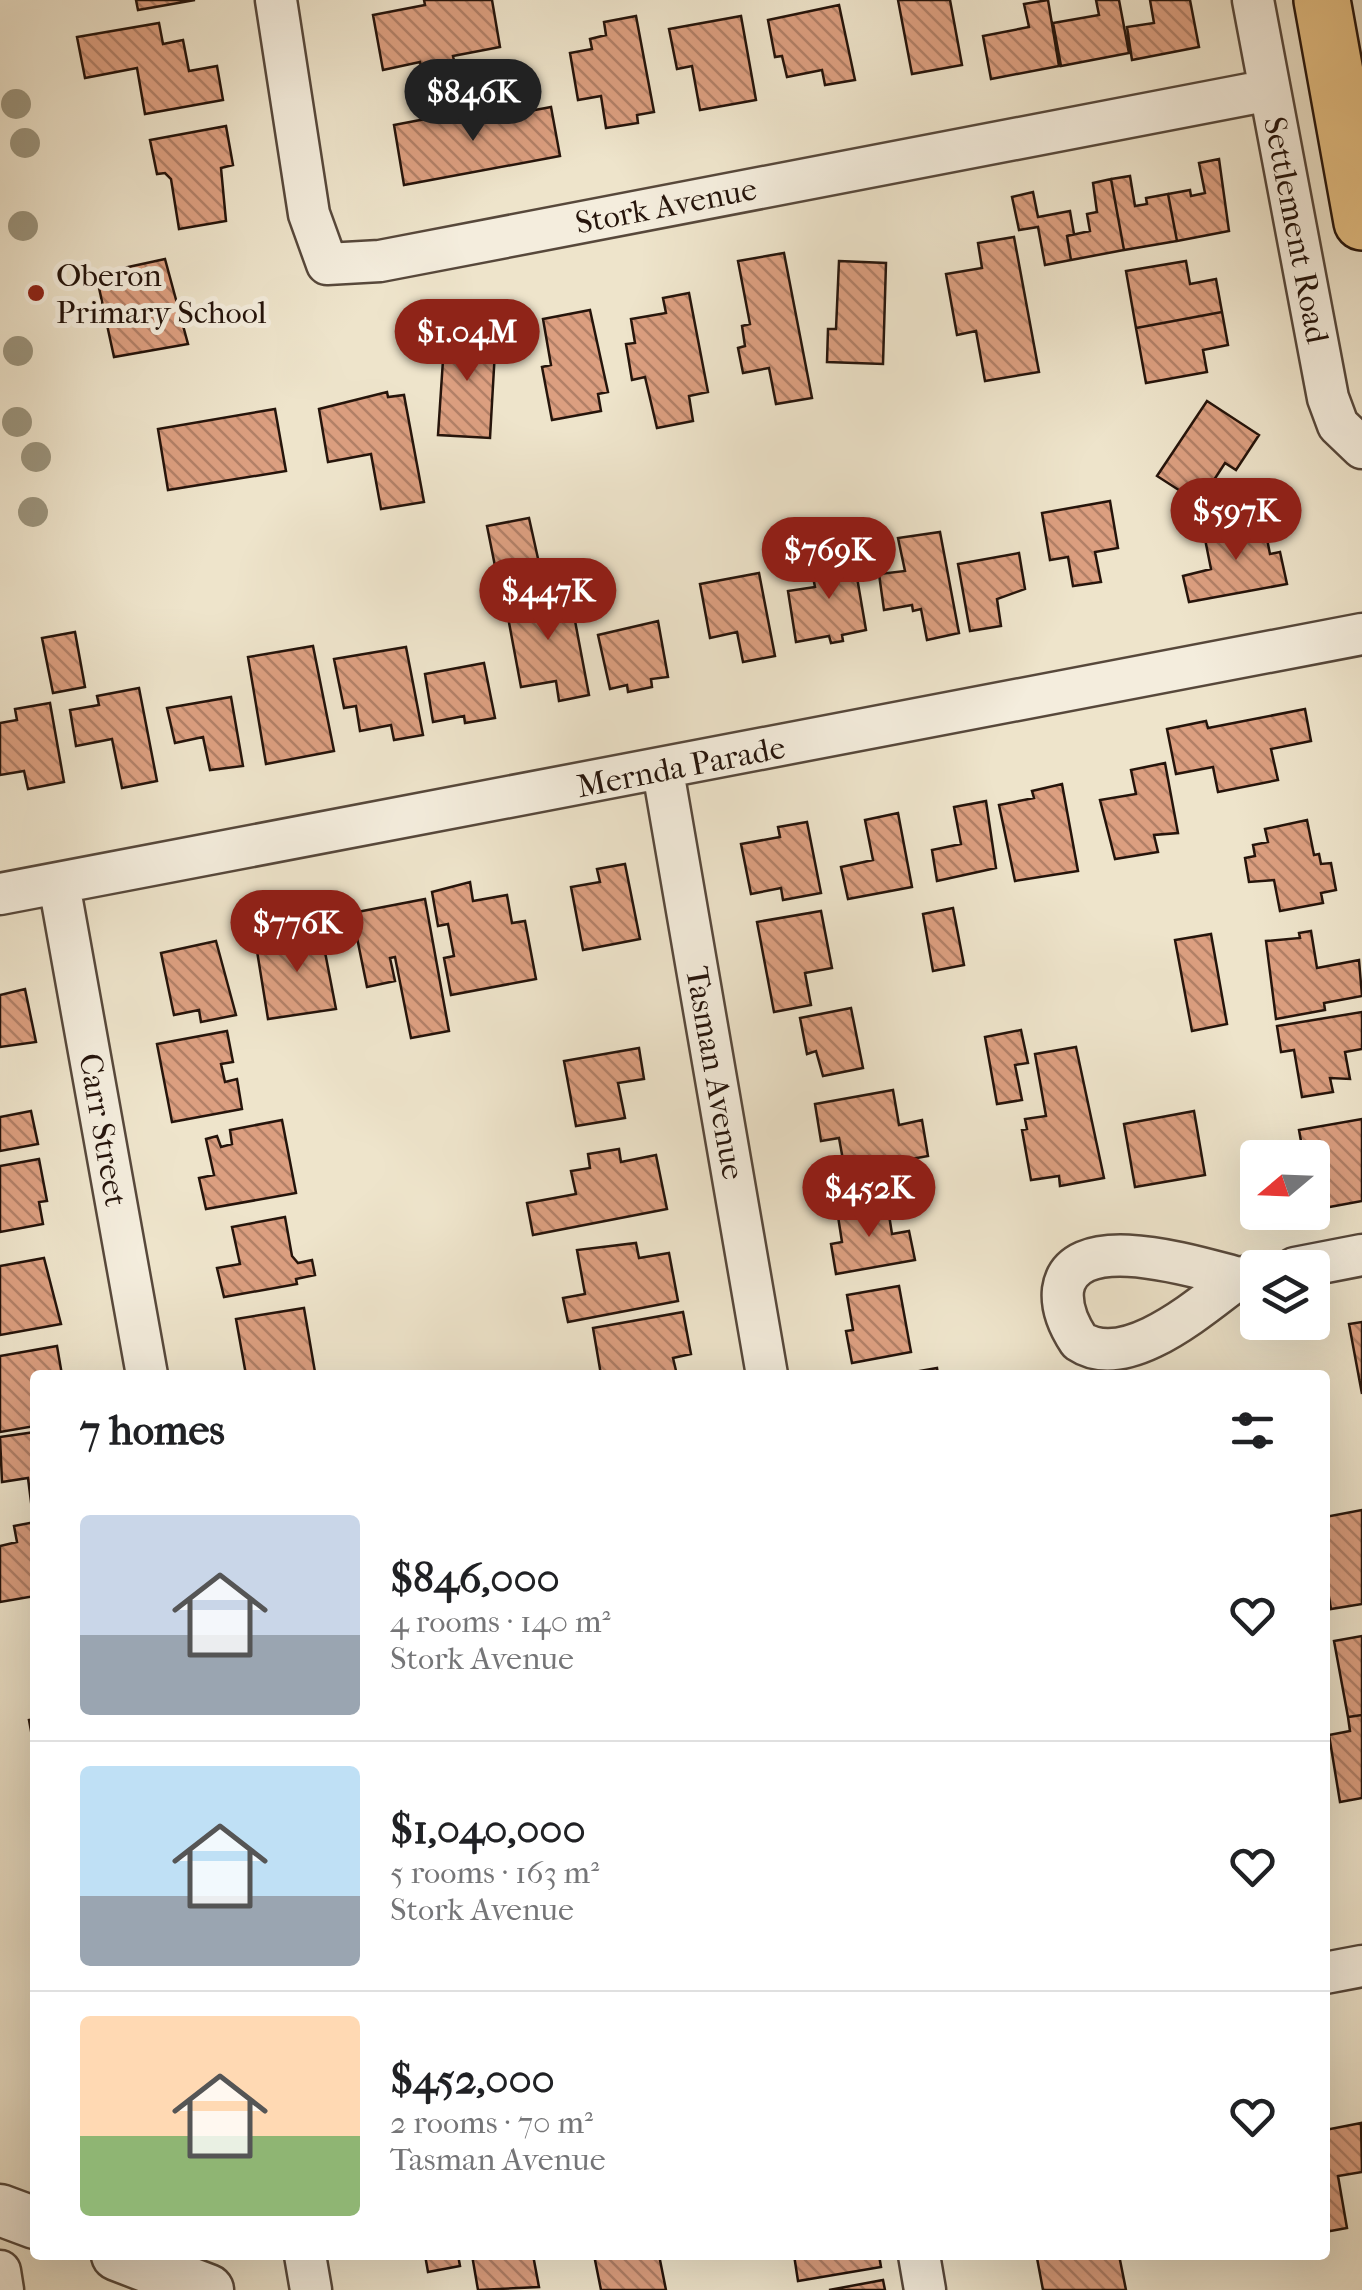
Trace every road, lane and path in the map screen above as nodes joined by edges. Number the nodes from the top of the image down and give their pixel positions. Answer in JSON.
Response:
{"nodes":[{"id":1,"x":276,"y":0,"type":"edge"},
{"id":2,"x":1253,"y":0,"type":"edge"},
{"id":3,"x":1322,"y":0,"type":"edge"},
{"id":4,"x":1270,"y":90,"type":"junction"},
{"id":5,"x":1362,"y":222,"type":"edge"},
{"id":6,"x":1362,"y":448,"type":"edge"},
{"id":7,"x":1362,"y":634,"type":"edge"},
{"id":8,"x":663,"y":771,"type":"junction"},
{"id":9,"x":59,"y":884,"type":"junction"},
{"id":10,"x":0,"y":894,"type":"edge"},
{"id":11,"x":1362,"y":1255,"type":"edge"},
{"id":12,"x":1330,"y":1261,"type":"edge"},
{"id":13,"x":146,"y":1370,"type":"edge"},
{"id":14,"x":766,"y":1370,"type":"edge"},
{"id":15,"x":1362,"y":1966,"type":"edge"},
{"id":16,"x":1330,"y":1972,"type":"edge"},
{"id":17,"x":0,"y":2210,"type":"edge"},
{"id":18,"x":30,"y":2221,"type":"edge"},
{"id":19,"x":130,"y":2260,"type":"edge"},
{"id":20,"x":305,"y":2260,"type":"edge"},
{"id":21,"x":919,"y":2260,"type":"edge"},
{"id":22,"x":0,"y":2271,"type":"edge"},
{"id":23,"x":4,"y":2290,"type":"edge"},
{"id":24,"x":208,"y":2290,"type":"edge"},
{"id":25,"x":311,"y":2290,"type":"edge"},
{"id":26,"x":924,"y":2290,"type":"edge"}],
"edges":[{"from":1,"to":4,"type":"street","name":"Stork Avenue"},
{"from":2,"to":4,"type":"street","name":"Settlement Road"},
{"from":3,"to":5,"type":"highway","name":"Settlement Road"},
{"from":4,"to":6,"type":"street","name":"Settlement Road"},
{"from":7,"to":8,"type":"street","name":"Mernda Parade"},
{"from":8,"to":9,"type":"street","name":"Mernda Parade"},
{"from":8,"to":14,"type":"street","name":"Tasman Avenue"},
{"from":9,"to":10,"type":"street","name":"Mernda Parade"},
{"from":9,"to":13,"type":"street","name":"Carr Street"},
{"from":11,"to":12,"type":"street"},
{"from":15,"to":16,"type":"street"},
{"from":17,"to":18,"type":"street"},
{"from":19,"to":24,"type":"street"},
{"from":20,"to":25,"type":"street"},
{"from":21,"to":26,"type":"street"},
{"from":22,"to":23,"type":"street"}]}
